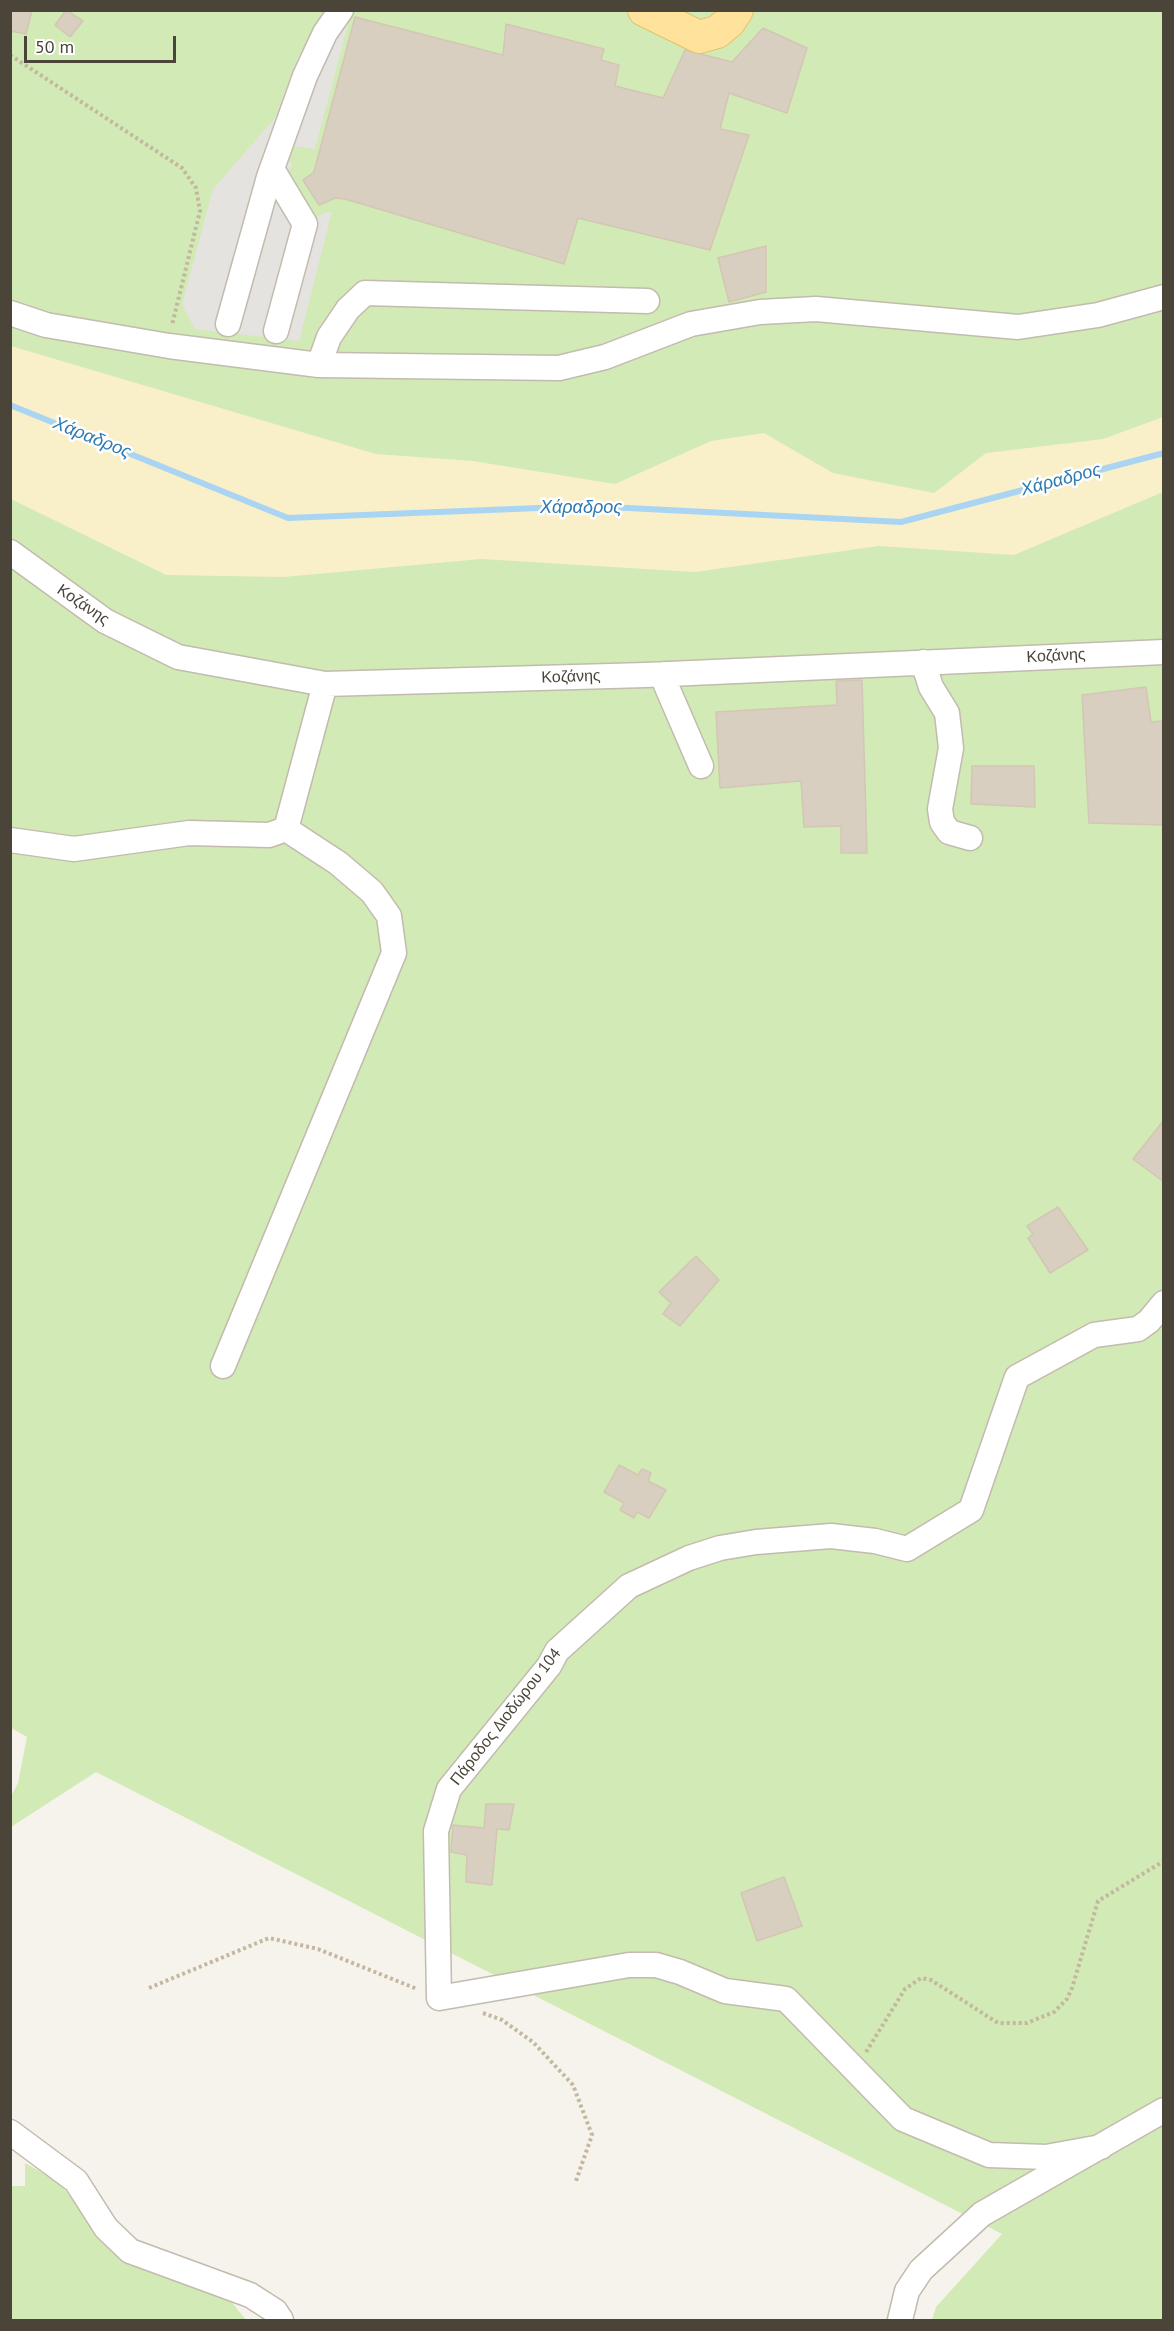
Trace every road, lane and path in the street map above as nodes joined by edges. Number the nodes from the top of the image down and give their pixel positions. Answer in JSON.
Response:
{"nodes":[{"id":1,"x":340,"y":10,"type":"edge"},
{"id":2,"x":644,"y":10,"type":"edge"},
{"id":3,"x":737,"y":10,"type":"edge"},
{"id":4,"x":10,"y":56,"type":"edge"},
{"id":5,"x":272,"y":169,"type":"junction"},
{"id":6,"x":1164,"y":297,"type":"edge"},
{"id":7,"x":647,"y":301,"type":"dead end"},
{"id":8,"x":10,"y":313,"type":"edge"},
{"id":9,"x":228,"y":324,"type":"dead end"},
{"id":10,"x":276,"y":331,"type":"dead end"},
{"id":11,"x":169,"y":346,"type":"junction"},
{"id":12,"x":319,"y":364,"type":"junction"},
{"id":13,"x":10,"y":552,"type":"edge"},
{"id":14,"x":1164,"y":652,"type":"edge"},
{"id":15,"x":923,"y":662,"type":"junction"},
{"id":16,"x":664,"y":674,"type":"junction"},
{"id":17,"x":325,"y":684,"type":"junction"},
{"id":18,"x":701,"y":765,"type":"dead end"},
{"id":19,"x":286,"y":829,"type":"junction"},
{"id":20,"x":970,"y":838,"type":"dead end"},
{"id":21,"x":10,"y":840,"type":"edge"},
{"id":22,"x":1164,"y":1303,"type":"edge"},
{"id":23,"x":223,"y":1366,"type":"dead end"},
{"id":24,"x":1164,"y":1861,"type":"edge"},
{"id":25,"x":149,"y":1988,"type":"dead end"},
{"id":26,"x":439,"y":1998,"type":"junction"},
{"id":27,"x":481,"y":2013,"type":"dead end"},
{"id":28,"x":855,"y":2070,"type":"junction"},
{"id":29,"x":1164,"y":2110,"type":"edge"},
{"id":30,"x":10,"y":2132,"type":"edge"},
{"id":31,"x":1101,"y":2146,"type":"junction"},
{"id":32,"x":576,"y":2181,"type":"dead end"},
{"id":33,"x":281,"y":2320,"type":"edge"},
{"id":34,"x":900,"y":2320,"type":"edge"}],
"edges":[{"from":1,"to":5,"type":"street"},
{"from":2,"to":3,"type":"main road"},
{"from":4,"to":11,"type":"path"},
{"from":5,"to":9,"type":"street"},
{"from":5,"to":10,"type":"street"},
{"from":6,"to":12,"type":"street"},
{"from":7,"to":12,"type":"street"},
{"from":8,"to":11,"type":"street"},
{"from":11,"to":12,"type":"street"},
{"from":13,"to":17,"type":"street","name":"Κοζάνης"},
{"from":14,"to":15,"type":"street","name":"Κοζάνης"},
{"from":15,"to":16,"type":"street","name":"Κοζάνης"},
{"from":15,"to":20,"type":"street"},
{"from":16,"to":17,"type":"street","name":"Κοζάνης"},
{"from":16,"to":18,"type":"street"},
{"from":17,"to":19,"type":"street"},
{"from":19,"to":21,"type":"street"},
{"from":19,"to":23,"type":"street"},
{"from":22,"to":26,"type":"street","name":"Πάροδος Διοδώρου 104"},
{"from":24,"to":28,"type":"path"},
{"from":25,"to":26,"type":"path"},
{"from":26,"to":28,"type":"street"},
{"from":27,"to":32,"type":"path"},
{"from":28,"to":31,"type":"street"},
{"from":29,"to":31,"type":"street"},
{"from":30,"to":33,"type":"street"},
{"from":31,"to":34,"type":"street"}]}
